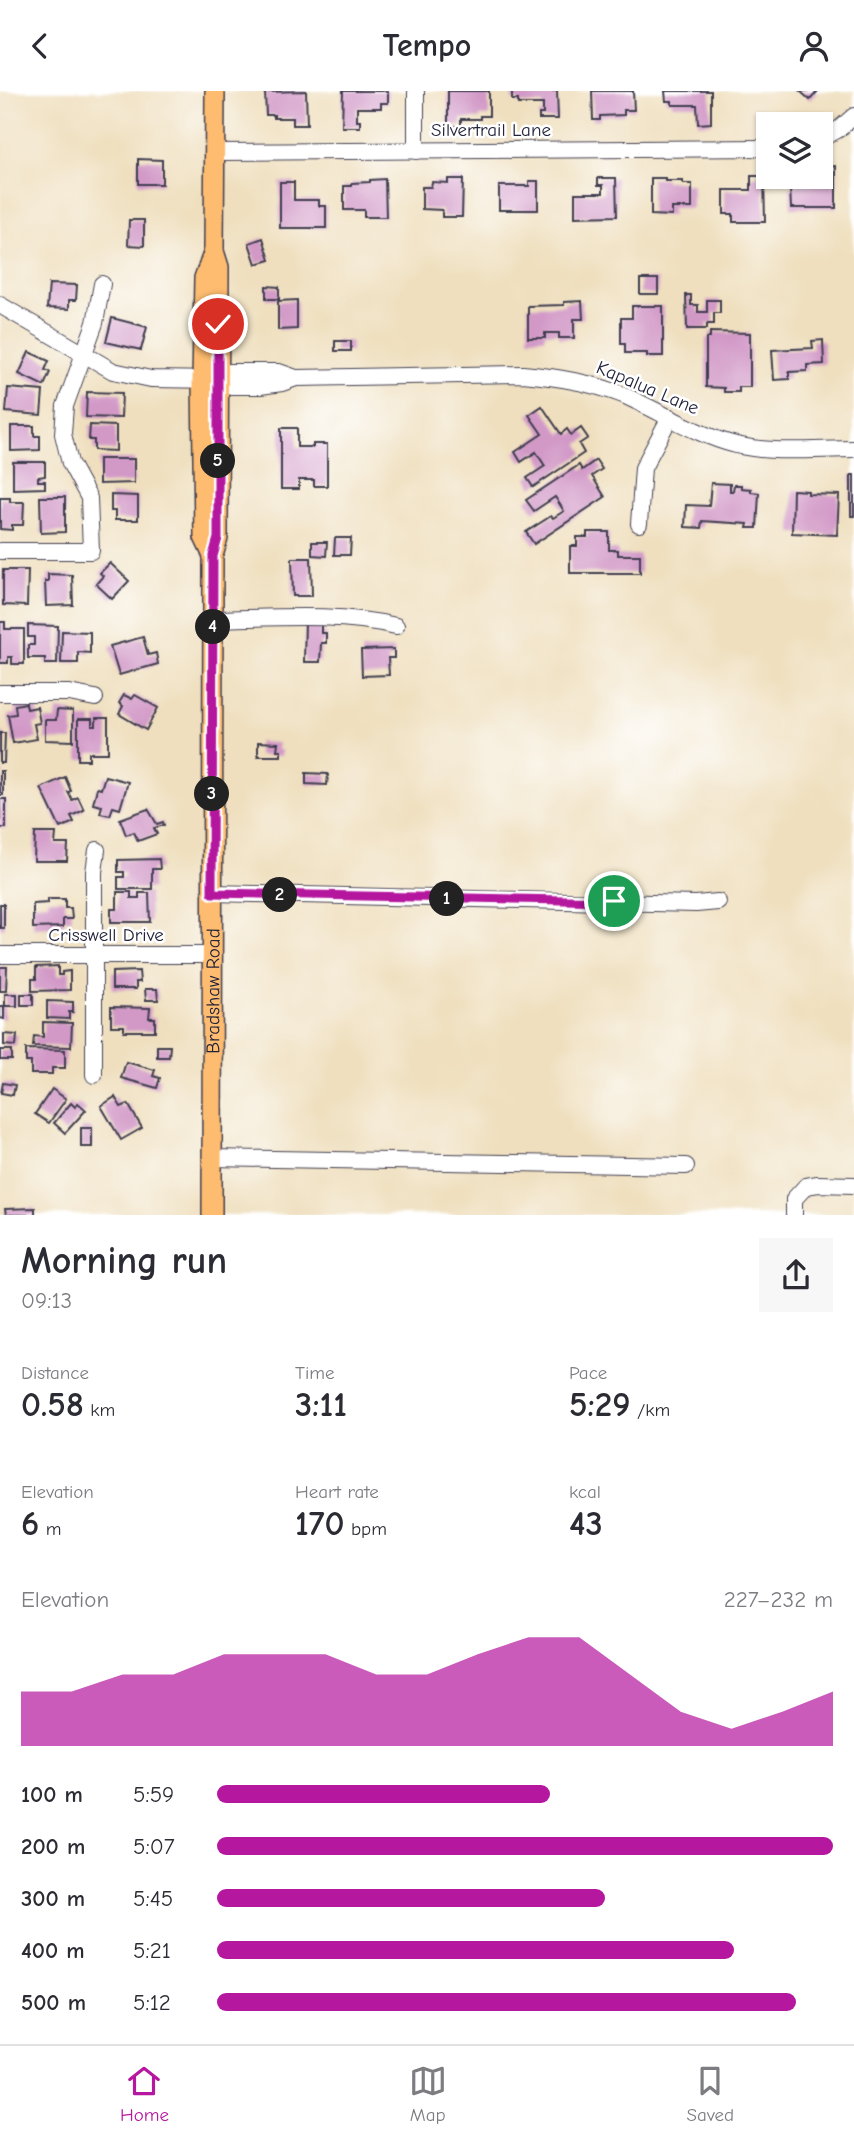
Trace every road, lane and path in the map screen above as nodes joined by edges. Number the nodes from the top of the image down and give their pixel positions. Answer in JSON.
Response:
{"nodes":[{"id":1,"x":215,"y":91,"type":"edge"},
{"id":2,"x":416,"y":91,"type":"edge"},
{"id":3,"x":854,"y":116,"type":"edge"},
{"id":4,"x":833,"y":132,"type":"edge"},
{"id":5,"x":756,"y":148,"type":"edge"},
{"id":6,"x":416,"y":151,"type":"junction"},
{"id":7,"x":215,"y":152,"type":"junction"},
{"id":8,"x":102,"y":284,"type":"dead end"},
{"id":9,"x":0,"y":305,"type":"edge"},
{"id":10,"x":83,"y":354,"type":"junction"},
{"id":11,"x":209,"y":380,"type":"junction"},
{"id":12,"x":670,"y":417,"type":"junction"},
{"id":13,"x":854,"y":449,"type":"edge"},
{"id":14,"x":639,"y":524,"type":"dead end"},
{"id":15,"x":0,"y":551,"type":"edge"},
{"id":16,"x":213,"y":619,"type":"junction"},
{"id":17,"x":396,"y":626,"type":"dead end"},
{"id":18,"x":0,"y":693,"type":"edge"},
{"id":19,"x":95,"y":698,"type":"dead end"},
{"id":20,"x":97,"y":850,"type":"dead end"},
{"id":21,"x":212,"y":893,"type":"junction"},
{"id":22,"x":718,"y":902,"type":"dead end"},
{"id":23,"x":0,"y":955,"type":"edge"},
{"id":24,"x":94,"y":955,"type":"junction"},
{"id":25,"x":212,"y":955,"type":"junction"},
{"id":26,"x":94,"y":1075,"type":"dead end"},
{"id":27,"x":212,"y":1158,"type":"junction"},
{"id":28,"x":686,"y":1166,"type":"dead end"},
{"id":29,"x":854,"y":1185,"type":"edge"},
{"id":30,"x":794,"y":1207,"type":"edge"},
{"id":31,"x":212,"y":1215,"type":"edge"}],
"edges":[{"from":1,"to":7,"type":"main road","name":"Bradshaw Road"},
{"from":2,"to":6,"type":"street"},
{"from":3,"to":4,"type":"street"},
{"from":5,"to":6,"type":"street","name":"Silvertrail Lane"},
{"from":6,"to":7,"type":"street","name":"Silvertrail Lane"},
{"from":7,"to":11,"type":"main road","name":"Bradshaw Road"},
{"from":8,"to":10,"type":"street"},
{"from":9,"to":10,"type":"street","name":"Kapalua Lane"},
{"from":10,"to":11,"type":"street","name":"Kapalua Lane"},
{"from":10,"to":15,"type":"street"},
{"from":11,"to":12,"type":"street","name":"Kapalua Lane"},
{"from":11,"to":16,"type":"main road","name":"Bradshaw Road"},
{"from":12,"to":13,"type":"street","name":"Kapalua Lane"},
{"from":12,"to":14,"type":"street"},
{"from":16,"to":17,"type":"street"},
{"from":16,"to":21,"type":"main road","name":"Bradshaw Road"},
{"from":18,"to":19,"type":"street"},
{"from":20,"to":24,"type":"street"},
{"from":21,"to":22,"type":"street"},
{"from":21,"to":25,"type":"main road","name":"Bradshaw Road"},
{"from":23,"to":24,"type":"street","name":"Crisswell Drive"},
{"from":24,"to":25,"type":"street","name":"Crisswell Drive"},
{"from":24,"to":26,"type":"street"},
{"from":25,"to":27,"type":"main road","name":"Bradshaw Road"},
{"from":27,"to":28,"type":"street"},
{"from":27,"to":31,"type":"main road","name":"Bradshaw Road"},
{"from":29,"to":30,"type":"street"}]}
